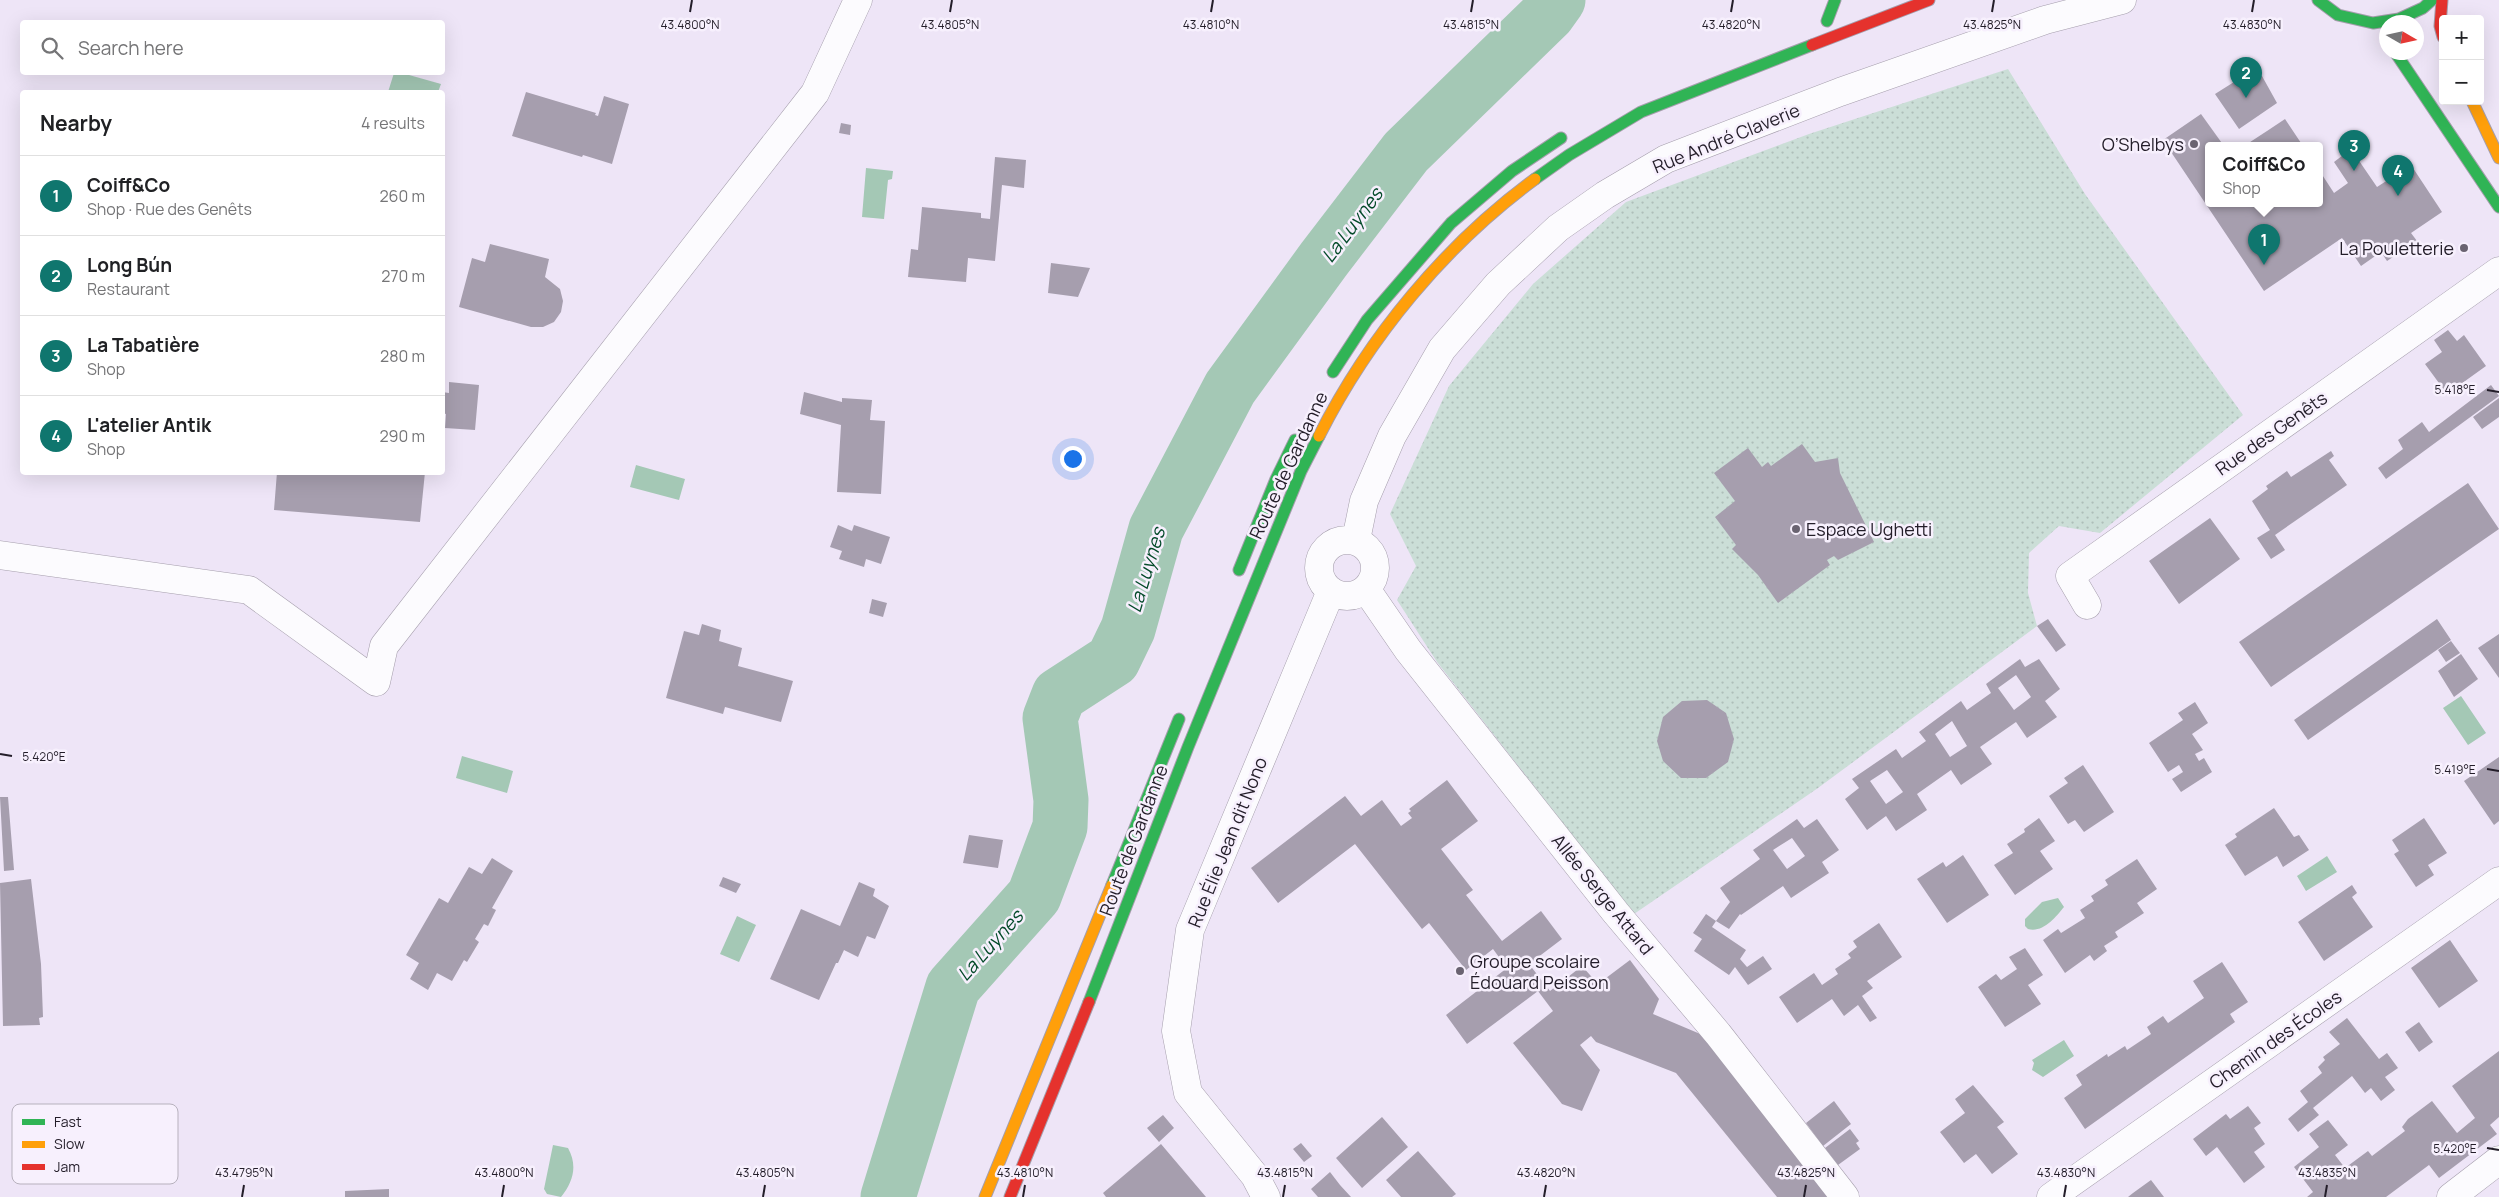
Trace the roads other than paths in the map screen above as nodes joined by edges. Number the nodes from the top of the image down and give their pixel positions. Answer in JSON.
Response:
{"nodes":[{"id":1,"x":858,"y":0,"type":"edge"},
{"id":2,"x":1835,"y":0,"type":"edge"},
{"id":3,"x":1929,"y":0,"type":"edge"},
{"id":4,"x":2122,"y":0,"type":"edge"},
{"id":5,"x":2318,"y":0,"type":"edge"},
{"id":6,"x":2432,"y":0,"type":"edge"},
{"id":7,"x":2442,"y":0,"type":"edge"},
{"id":8,"x":1844,"y":14,"type":"dead end"},
{"id":9,"x":2441,"y":15,"type":"edge"},
{"id":10,"x":2373,"y":22,"type":"junction"},
{"id":11,"x":2379,"y":31,"type":"edge"},
{"id":12,"x":2400,"y":60,"type":"edge"},
{"id":13,"x":2474,"y":105,"type":"edge"},
{"id":14,"x":1571,"y":132,"type":"dead end"},
{"id":15,"x":2499,"y":158,"type":"edge"},
{"id":16,"x":2499,"y":207,"type":"edge"},
{"id":17,"x":2499,"y":271,"type":"edge"},
{"id":18,"x":1324,"y":385,"type":"dead end"},
{"id":19,"x":1302,"y":427,"type":"dead end"},
{"id":20,"x":1356,"y":540,"type":"junction"},
{"id":21,"x":0,"y":555,"type":"edge"},
{"id":22,"x":1235,"y":580,"type":"dead end"},
{"id":23,"x":1366,"y":589,"type":"junction"},
{"id":24,"x":1331,"y":592,"type":"junction"},
{"id":25,"x":2087,"y":605,"type":"dead end"},
{"id":26,"x":1182,"y":710,"type":"dead end"},
{"id":27,"x":2499,"y":881,"type":"edge"},
{"id":28,"x":2499,"y":1160,"type":"edge"},
{"id":29,"x":985,"y":1197,"type":"edge"},
{"id":30,"x":1010,"y":1197,"type":"edge"},
{"id":31,"x":1266,"y":1197,"type":"edge"},
{"id":32,"x":1845,"y":1197,"type":"edge"},
{"id":33,"x":2051,"y":1197,"type":"edge"},
{"id":34,"x":2451,"y":1197,"type":"edge"}],
"edges":[{"from":1,"to":21,"type":"street"},
{"from":2,"to":8,"type":"main road"},
{"from":3,"to":30,"type":"main road","name":"Route de Gardanne"},
{"from":4,"to":20,"type":"street","name":"Rue André Claverie"},
{"from":5,"to":10,"type":"main road"},
{"from":6,"to":10,"type":"main road"},
{"from":7,"to":9,"type":"main road"},
{"from":10,"to":11,"type":"main road"},
{"from":12,"to":16,"type":"main road"},
{"from":13,"to":15,"type":"main road"},
{"from":14,"to":18,"type":"main road","name":"Route de Gardanne"},
{"from":17,"to":25,"type":"street","name":"Rue des Genêts"},
{"from":19,"to":22,"type":"main road","name":"Route de Gardanne"},
{"from":20,"to":23,"type":"street"},
{"from":20,"to":24,"type":"street"},
{"from":23,"to":24,"type":"street"},
{"from":23,"to":32,"type":"street","name":"Allée Serge Attard"},
{"from":24,"to":31,"type":"street","name":"Rue Élie Jean dit Nono"},
{"from":26,"to":29,"type":"main road","name":"Route de Gardanne"},
{"from":27,"to":33,"type":"street","name":"Chemin des Écoles"},
{"from":28,"to":34,"type":"street"}]}
